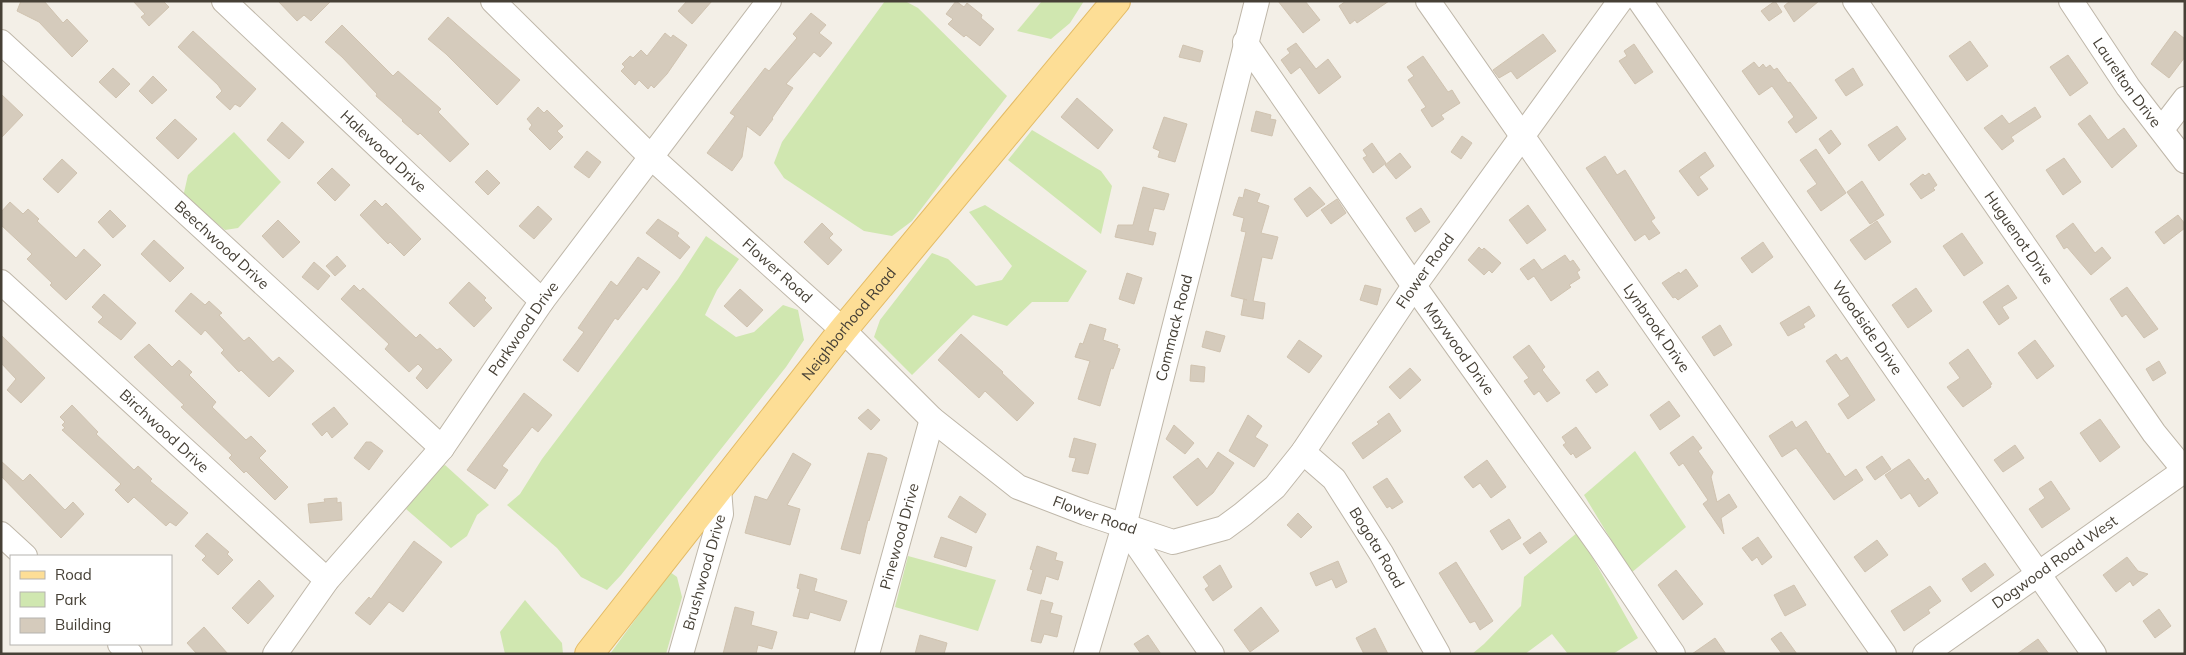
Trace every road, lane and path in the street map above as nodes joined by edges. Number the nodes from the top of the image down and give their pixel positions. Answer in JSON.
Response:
{"nodes":[{"id":1,"x":224,"y":1,"type":"edge"},
{"id":2,"x":494,"y":1,"type":"edge"},
{"id":3,"x":769,"y":1,"type":"edge"},
{"id":4,"x":1116,"y":1,"type":"edge"},
{"id":5,"x":1256,"y":1,"type":"edge"},
{"id":6,"x":1428,"y":1,"type":"edge"},
{"id":7,"x":1620,"y":1,"type":"edge"},
{"id":8,"x":1640,"y":1,"type":"edge"},
{"id":9,"x":1855,"y":1,"type":"edge"},
{"id":10,"x":2071,"y":1,"type":"edge"},
{"id":11,"x":1,"y":42,"type":"edge"},
{"id":12,"x":1245,"y":42,"type":"junction"},
{"id":13,"x":2185,"y":100,"type":"edge"},
{"id":14,"x":2162,"y":129,"type":"junction"},
{"id":15,"x":1523,"y":136,"type":"junction"},
{"id":16,"x":651,"y":157,"type":"junction"},
{"id":17,"x":2185,"y":161,"type":"edge"},
{"id":18,"x":1,"y":282,"type":"edge"},
{"id":19,"x":1414,"y":286,"type":"junction"},
{"id":20,"x":542,"y":301,"type":"junction"},
{"id":21,"x":842,"y":330,"type":"junction"},
{"id":22,"x":932,"y":419,"type":"junction"},
{"id":23,"x":442,"y":448,"type":"junction"},
{"id":24,"x":1304,"y":452,"type":"junction"},
{"id":25,"x":2185,"y":470,"type":"edge"},
{"id":26,"x":719,"y":489,"type":"junction"},
{"id":27,"x":1124,"y":526,"type":"junction"},
{"id":28,"x":1,"y":534,"type":"edge"},
{"id":29,"x":24,"y":555,"type":"edge"},
{"id":30,"x":2038,"y":575,"type":"junction"},
{"id":31,"x":327,"y":580,"type":"junction"},
{"id":32,"x":121,"y":645,"type":"edge"},
{"id":33,"x":130,"y":654,"type":"edge"},
{"id":34,"x":276,"y":654,"type":"edge"},
{"id":35,"x":589,"y":654,"type":"edge"},
{"id":36,"x":681,"y":654,"type":"edge"},
{"id":37,"x":867,"y":654,"type":"edge"},
{"id":38,"x":1086,"y":654,"type":"edge"},
{"id":39,"x":1212,"y":654,"type":"edge"},
{"id":40,"x":1438,"y":654,"type":"edge"},
{"id":41,"x":1673,"y":654,"type":"edge"},
{"id":42,"x":1884,"y":654,"type":"edge"},
{"id":43,"x":1925,"y":654,"type":"edge"},
{"id":44,"x":2094,"y":654,"type":"edge"}],
"edges":[{"from":1,"to":20,"type":"street","name":"Halewood Drive"},
{"from":2,"to":16,"type":"street","name":"Flower Road"},
{"from":3,"to":16,"type":"street","name":"Parkwood Drive"},
{"from":4,"to":21,"type":"main road","name":"Neighborhood Road"},
{"from":5,"to":12,"type":"street","name":"Commack Road"},
{"from":6,"to":15,"type":"street","name":"Lynbrook Drive"},
{"from":7,"to":15,"type":"street","name":"Flower Road"},
{"from":8,"to":30,"type":"street","name":"Woodside Drive"},
{"from":9,"to":25,"type":"street","name":"Huguenot Drive"},
{"from":10,"to":14,"type":"street","name":"Laurelton Drive"},
{"from":11,"to":23,"type":"street","name":"Beechwood Drive"},
{"from":12,"to":19,"type":"street","name":"Maywood Drive"},
{"from":12,"to":27,"type":"street","name":"Commack Road"},
{"from":13,"to":14,"type":"street"},
{"from":14,"to":17,"type":"street","name":"Laurelton Drive"},
{"from":15,"to":19,"type":"street","name":"Flower Road"},
{"from":15,"to":42,"type":"street","name":"Lynbrook Drive"},
{"from":16,"to":20,"type":"street","name":"Parkwood Drive"},
{"from":16,"to":21,"type":"street","name":"Flower Road"},
{"from":18,"to":31,"type":"street","name":"Birchwood Drive"},
{"from":19,"to":24,"type":"street","name":"Flower Road"},
{"from":19,"to":41,"type":"street","name":"Maywood Drive"},
{"from":20,"to":23,"type":"street","name":"Parkwood Drive"},
{"from":21,"to":22,"type":"street","name":"Flower Road"},
{"from":21,"to":26,"type":"main road","name":"Neighborhood Road"},
{"from":22,"to":27,"type":"street","name":"Flower Road"},
{"from":22,"to":37,"type":"street","name":"Pinewood Drive"},
{"from":23,"to":31,"type":"street","name":"Parkwood Drive"},
{"from":24,"to":27,"type":"street","name":"Flower Road"},
{"from":24,"to":40,"type":"street","name":"Bogota Road"},
{"from":25,"to":30,"type":"street","name":"Dogwood Road West"},
{"from":26,"to":35,"type":"main road","name":"Neighborhood Road"},
{"from":26,"to":36,"type":"street","name":"Brushwood Drive"},
{"from":27,"to":38,"type":"street","name":"Commack Road"},
{"from":27,"to":39,"type":"street"},
{"from":28,"to":29,"type":"street"},
{"from":30,"to":43,"type":"street","name":"Dogwood Road West"},
{"from":30,"to":44,"type":"street","name":"Woodside Drive"},
{"from":31,"to":34,"type":"street","name":"Parkwood Drive"},
{"from":32,"to":33,"type":"street"}]}
